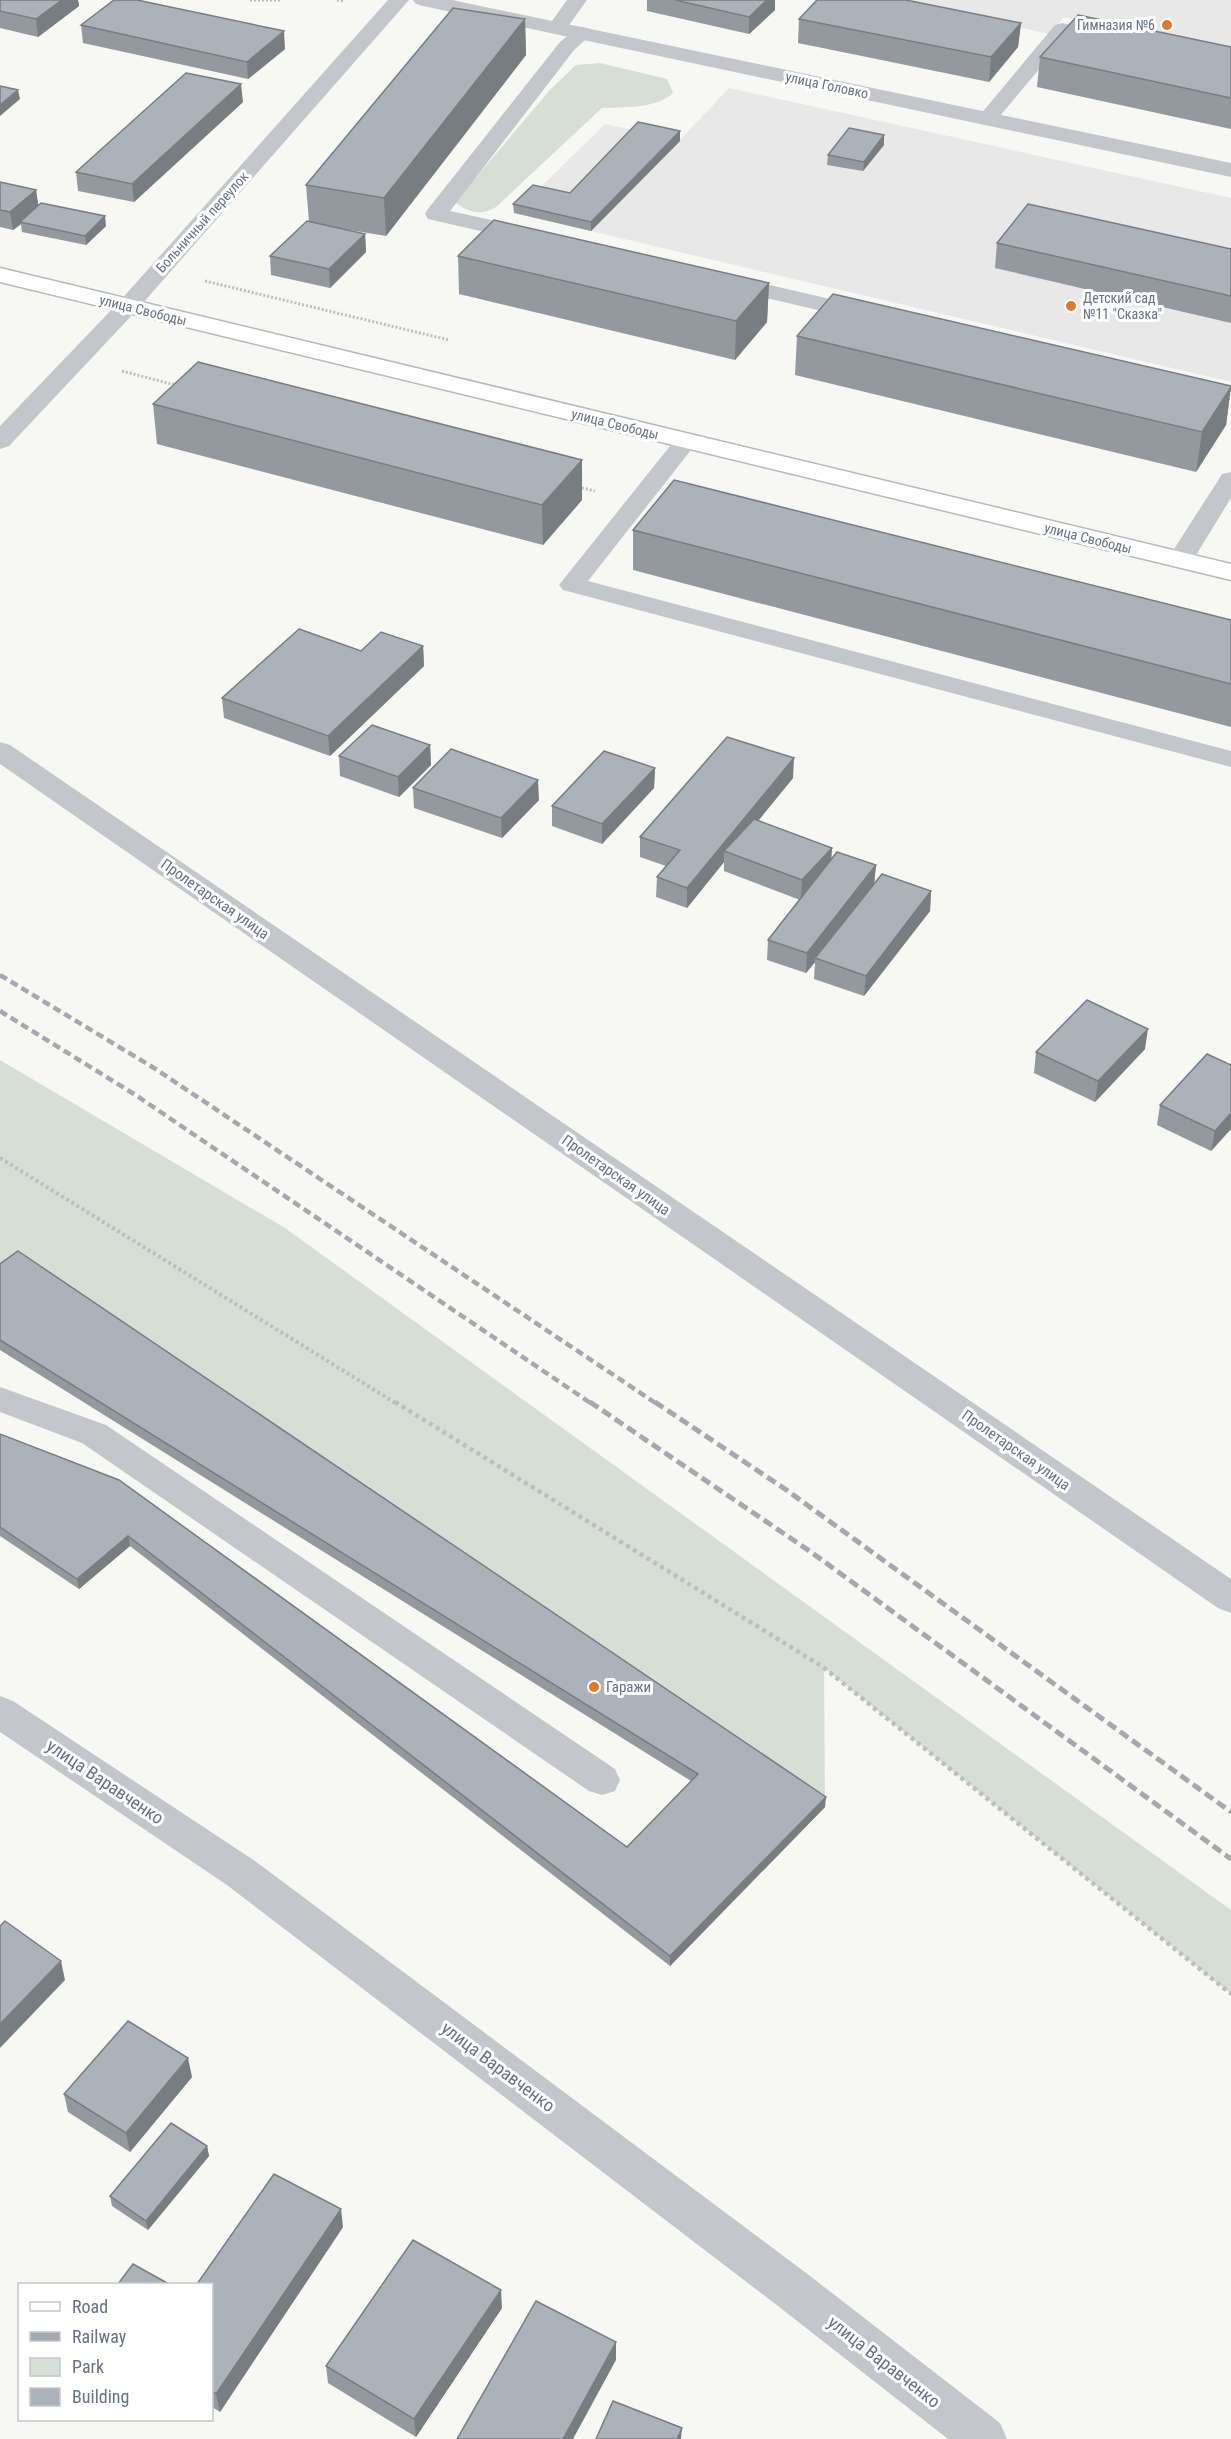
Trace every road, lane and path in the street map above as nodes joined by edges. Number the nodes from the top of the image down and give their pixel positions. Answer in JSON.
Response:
{"nodes":[{"id":1,"x":250,"y":0,"type":"edge"},
{"id":2,"x":282,"y":0,"type":"edge"},
{"id":3,"x":399,"y":0,"type":"edge"},
{"id":4,"x":423,"y":0,"type":"edge"},
{"id":5,"x":577,"y":0,"type":"edge"},
{"id":6,"x":556,"y":28,"type":"junction"},
{"id":7,"x":583,"y":33,"type":"junction"},
{"id":8,"x":1130,"y":44,"type":"edge"},
{"id":9,"x":987,"y":119,"type":"junction"},
{"id":10,"x":1231,"y":170,"type":"edge"},
{"id":11,"x":551,"y":241,"type":"edge"},
{"id":12,"x":0,"y":275,"type":"edge"},
{"id":13,"x":701,"y":276,"type":"edge"},
{"id":14,"x":127,"y":307,"type":"junction"},
{"id":15,"x":885,"y":319,"type":"edge"},
{"id":16,"x":0,"y":441,"type":"edge"},
{"id":17,"x":686,"y":441,"type":"junction"},
{"id":18,"x":1231,"y":479,"type":"edge"},
{"id":19,"x":1180,"y":560,"type":"junction"},
{"id":20,"x":1231,"y":572,"type":"edge"},
{"id":21,"x":0,"y":751,"type":"edge"},
{"id":22,"x":1231,"y":759,"type":"edge"},
{"id":23,"x":0,"y":1158,"type":"edge"},
{"id":24,"x":0,"y":1399,"type":"edge"},
{"id":25,"x":1231,"y":1598,"type":"edge"},
{"id":26,"x":0,"y":1712,"type":"edge"},
{"id":27,"x":602,"y":1780,"type":"dead end"},
{"id":28,"x":1231,"y":1994,"type":"edge"},
{"id":29,"x":984,"y":2439,"type":"edge"}],
"edges":[{"from":1,"to":2,"type":"path"},
{"from":3,"to":14,"type":"street","name":"Больничный переулок"},
{"from":4,"to":6,"type":"street","name":"улица Головко"},
{"from":5,"to":6,"type":"lane"},
{"from":6,"to":7,"type":"street","name":"улица Головко"},
{"from":7,"to":9,"type":"street","name":"улица Головко"},
{"from":7,"to":11,"type":"lane"},
{"from":8,"to":9,"type":"lane"},
{"from":9,"to":10,"type":"street","name":"улица Головко"},
{"from":12,"to":14,"type":"main road","name":"улица Свободы"},
{"from":13,"to":15,"type":"lane"},
{"from":14,"to":16,"type":"street","name":"Больничный переулок"},
{"from":14,"to":17,"type":"main road","name":"улица Свободы"},
{"from":17,"to":19,"type":"main road","name":"улица Свободы"},
{"from":17,"to":22,"type":"lane"},
{"from":18,"to":19,"type":"lane"},
{"from":19,"to":20,"type":"main road","name":"улица Свободы"},
{"from":21,"to":25,"type":"street","name":"Пролетарская улица"},
{"from":23,"to":28,"type":"path"},
{"from":24,"to":27,"type":"lane"},
{"from":26,"to":29,"type":"street","name":"улица Варавченко"}]}
